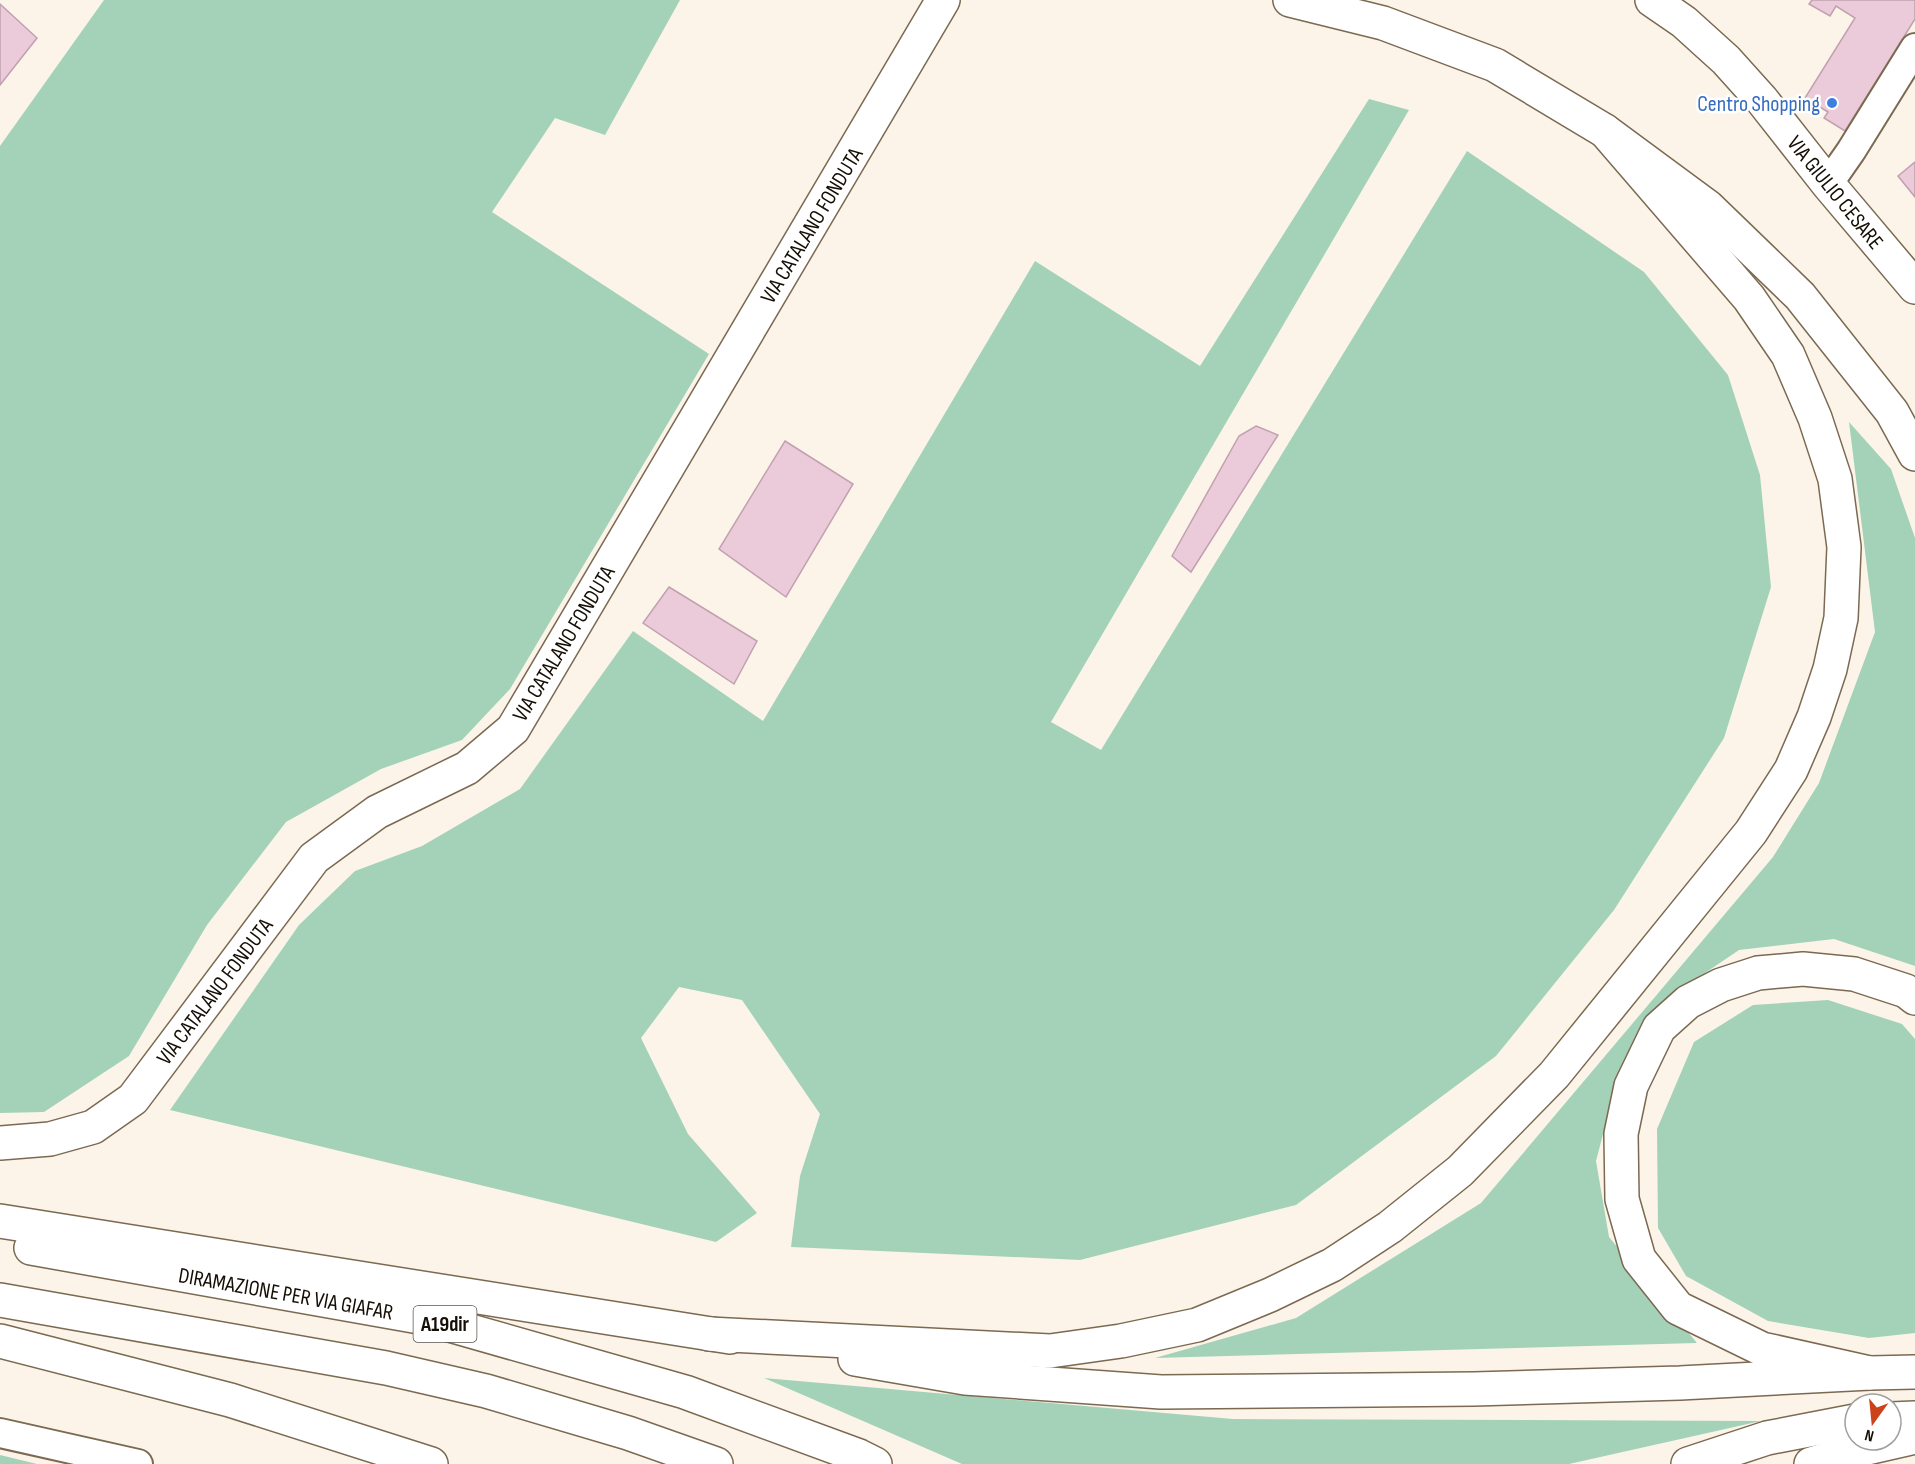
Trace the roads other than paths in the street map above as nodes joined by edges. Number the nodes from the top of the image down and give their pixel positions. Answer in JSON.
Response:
{"nodes":[{"id":1,"x":944,"y":0,"type":"edge"},
{"id":2,"x":1290,"y":0,"type":"edge"},
{"id":3,"x":1652,"y":0,"type":"edge"},
{"id":4,"x":1915,"y":48,"type":"edge"},
{"id":5,"x":1605,"y":131,"type":"junction"},
{"id":6,"x":1828,"y":184,"type":"junction"},
{"id":7,"x":1915,"y":287,"type":"edge"},
{"id":8,"x":1892,"y":412,"type":"junction"},
{"id":9,"x":1915,"y":443,"type":"edge"},
{"id":10,"x":1915,"y":454,"type":"edge"},
{"id":11,"x":1915,"y":998,"type":"edge"},
{"id":12,"x":0,"y":1143,"type":"edge"},
{"id":13,"x":0,"y":1221,"type":"edge"},
{"id":14,"x":0,"y":1243,"type":"edge"},
{"id":15,"x":0,"y":1300,"type":"edge"},
{"id":16,"x":709,"y":1334,"type":"junction"},
{"id":17,"x":0,"y":1341,"type":"edge"},
{"id":18,"x":1870,"y":1372,"type":"junction"},
{"id":19,"x":1915,"y":1372,"type":"edge"},
{"id":20,"x":1843,"y":1423,"type":"edge"},
{"id":21,"x":0,"y":1433,"type":"edge"},
{"id":22,"x":1915,"y":1437,"type":"edge"},
{"id":23,"x":138,"y":1464,"type":"edge"},
{"id":24,"x":431,"y":1464,"type":"edge"},
{"id":25,"x":716,"y":1464,"type":"edge"},
{"id":26,"x":875,"y":1464,"type":"edge"},
{"id":27,"x":1688,"y":1464,"type":"edge"},
{"id":28,"x":1811,"y":1464,"type":"edge"}],
"edges":[{"from":1,"to":12,"type":"main road","name":"VIA CATALANO FONDUTA"},
{"from":2,"to":5,"type":"main road"},
{"from":3,"to":6,"type":"main road","name":"VIA GIULIO CESARE"},
{"from":4,"to":6,"type":"street"},
{"from":5,"to":8,"type":"main road"},
{"from":5,"to":16,"type":"main road"},
{"from":6,"to":7,"type":"main road","name":"VIA GIULIO CESARE"},
{"from":8,"to":9,"type":"main road"},
{"from":8,"to":10,"type":"main road"},
{"from":11,"to":18,"type":"main road"},
{"from":13,"to":16,"type":"main road"},
{"from":14,"to":26,"type":"main road","name":"DIRAMAZIONE PER VIA GIAFAR","number":"A19dir"},
{"from":15,"to":25,"type":"main road","number":"A19dir"},
{"from":16,"to":18,"type":"main road"},
{"from":17,"to":24,"type":"main road"},
{"from":18,"to":19,"type":"main road"},
{"from":20,"to":27,"type":"main road"},
{"from":21,"to":23,"type":"street"},
{"from":22,"to":28,"type":"main road"}]}
